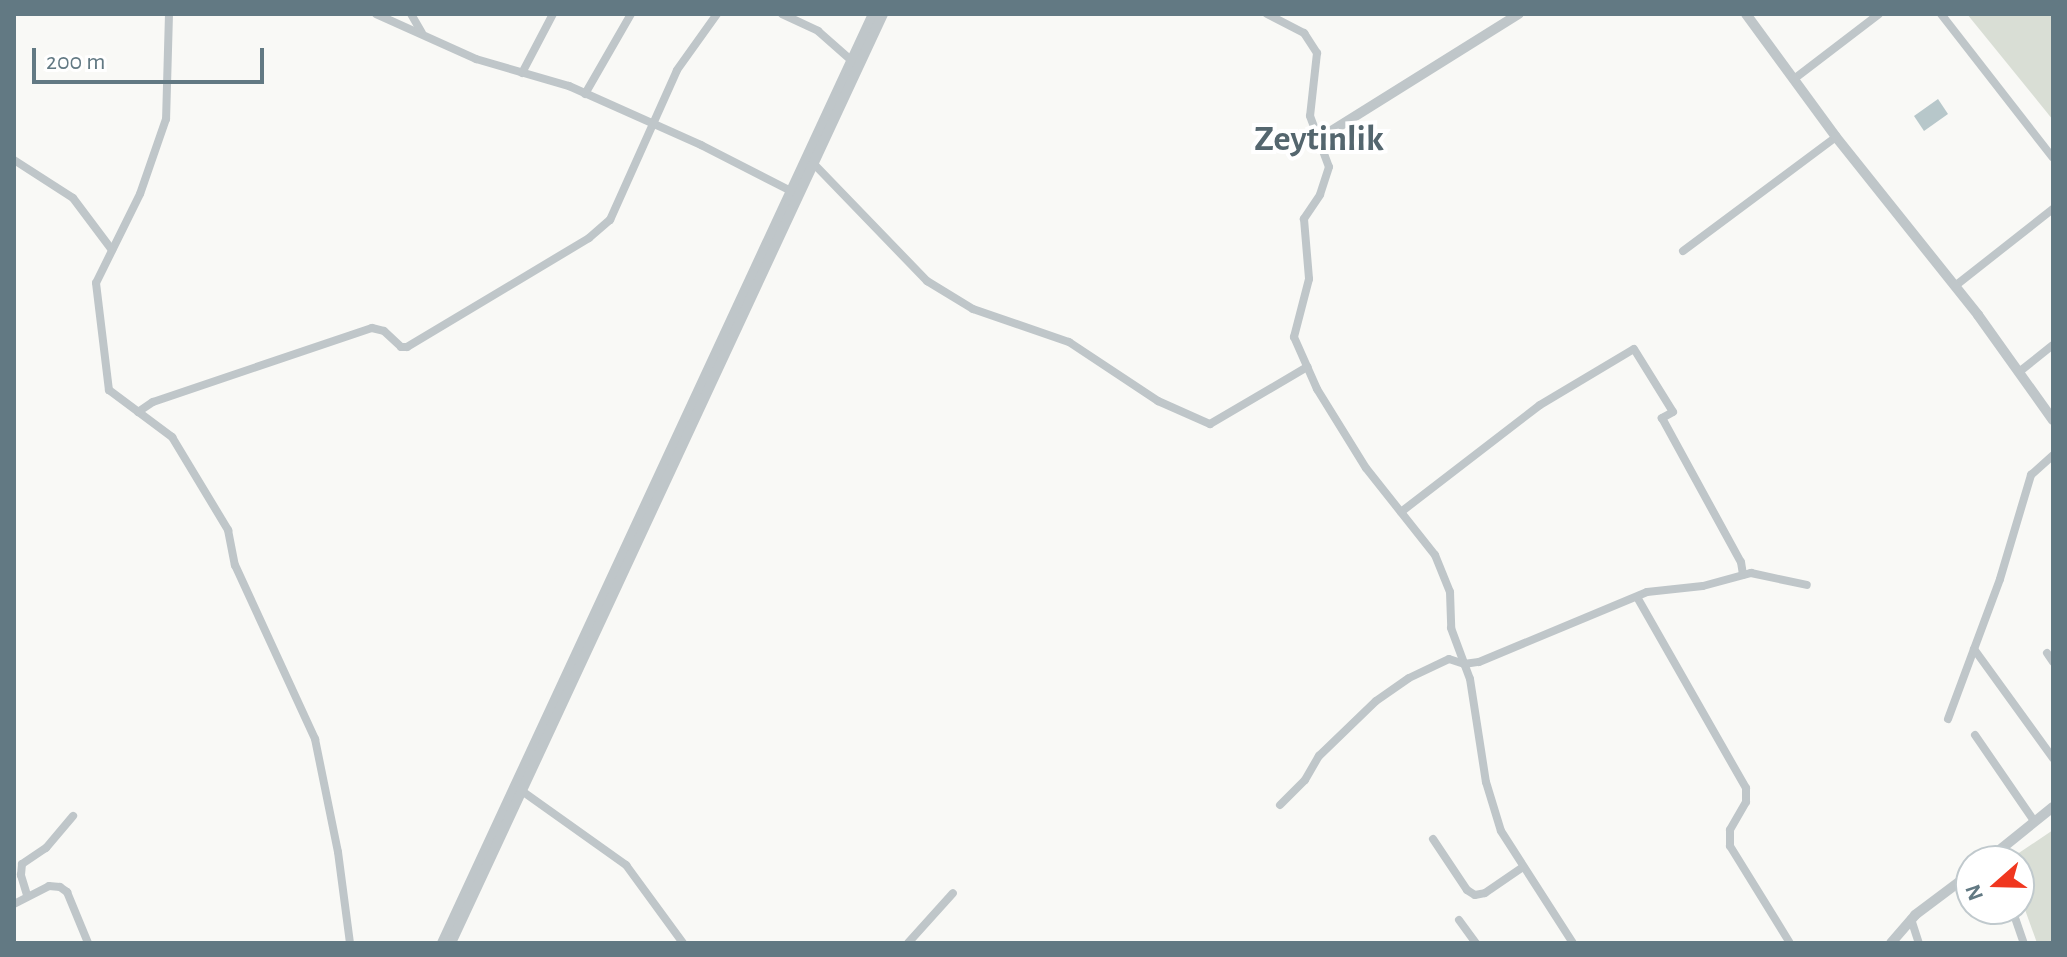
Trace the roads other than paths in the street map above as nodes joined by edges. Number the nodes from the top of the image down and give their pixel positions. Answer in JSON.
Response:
{"nodes":[{"id":1,"x":169,"y":14,"type":"edge"},
{"id":2,"x":376,"y":14,"type":"edge"},
{"id":3,"x":411,"y":14,"type":"edge"},
{"id":4,"x":553,"y":14,"type":"edge"},
{"id":5,"x":631,"y":14,"type":"edge"},
{"id":6,"x":717,"y":14,"type":"edge"},
{"id":7,"x":782,"y":14,"type":"edge"},
{"id":8,"x":873,"y":14,"type":"edge"},
{"id":9,"x":883,"y":14,"type":"edge"},
{"id":10,"x":1267,"y":14,"type":"edge"},
{"id":11,"x":1519,"y":14,"type":"edge"},
{"id":12,"x":1746,"y":14,"type":"edge"},
{"id":13,"x":1879,"y":14,"type":"edge"},
{"id":14,"x":1941,"y":14,"type":"edge"},
{"id":15,"x":423,"y":34,"type":"junction"},
{"id":16,"x":852,"y":61,"type":"junction"},
{"id":17,"x":522,"y":73,"type":"junction"},
{"id":18,"x":1794,"y":79,"type":"junction"},
{"id":19,"x":585,"y":94,"type":"junction"},
{"id":20,"x":654,"y":125,"type":"junction"},
{"id":21,"x":1836,"y":137,"type":"junction"},
{"id":22,"x":1317,"y":140,"type":"junction"},
{"id":23,"x":2053,"y":158,"type":"edge"},
{"id":24,"x":14,"y":160,"type":"edge"},
{"id":25,"x":814,"y":164,"type":"junction"},
{"id":26,"x":795,"y":193,"type":"junction"},
{"id":27,"x":2053,"y":209,"type":"edge"},
{"id":28,"x":112,"y":250,"type":"junction"},
{"id":29,"x":1683,"y":251,"type":"dead end"},
{"id":30,"x":1955,"y":286,"type":"junction"},
{"id":31,"x":2053,"y":345,"type":"edge"},
{"id":32,"x":1307,"y":367,"type":"junction"},
{"id":33,"x":2019,"y":372,"type":"junction"},
{"id":34,"x":138,"y":412,"type":"junction"},
{"id":35,"x":2053,"y":420,"type":"edge"},
{"id":36,"x":2053,"y":455,"type":"edge"},
{"id":37,"x":1401,"y":512,"type":"junction"},
{"id":38,"x":1743,"y":575,"type":"junction"},
{"id":39,"x":1807,"y":585,"type":"dead end"},
{"id":40,"x":1637,"y":597,"type":"junction"},
{"id":41,"x":1974,"y":649,"type":"junction"},
{"id":42,"x":1464,"y":664,"type":"junction"},
{"id":43,"x":1948,"y":719,"type":"dead end"},
{"id":44,"x":1975,"y":735,"type":"dead end"},
{"id":45,"x":2053,"y":758,"type":"edge"},
{"id":46,"x":522,"y":791,"type":"junction"},
{"id":47,"x":1280,"y":805,"type":"dead end"},
{"id":48,"x":2053,"y":807,"type":"edge"},
{"id":49,"x":73,"y":816,"type":"dead end"},
{"id":50,"x":2034,"y":821,"type":"junction"},
{"id":51,"x":1433,"y":839,"type":"dead end"},
{"id":52,"x":2007,"y":845,"type":"edge"},
{"id":53,"x":1523,"y":867,"type":"junction"},
{"id":54,"x":1955,"y":885,"type":"edge"},
{"id":55,"x":953,"y":893,"type":"dead end"},
{"id":56,"x":27,"y":895,"type":"junction"},
{"id":57,"x":14,"y":904,"type":"edge"},
{"id":58,"x":1911,"y":919,"type":"junction"},
{"id":59,"x":1459,"y":920,"type":"dead end"},
{"id":60,"x":88,"y":943,"type":"edge"},
{"id":61,"x":350,"y":943,"type":"edge"},
{"id":62,"x":442,"y":943,"type":"edge"},
{"id":63,"x":451,"y":943,"type":"edge"},
{"id":64,"x":683,"y":943,"type":"edge"},
{"id":65,"x":908,"y":943,"type":"edge"},
{"id":66,"x":1476,"y":943,"type":"edge"},
{"id":67,"x":1573,"y":943,"type":"edge"},
{"id":68,"x":1790,"y":943,"type":"edge"},
{"id":69,"x":1891,"y":943,"type":"edge"},
{"id":70,"x":1919,"y":943,"type":"edge"}],
"edges":[{"from":1,"to":28,"type":"street"},
{"from":2,"to":15,"type":"street"},
{"from":3,"to":15,"type":"street"},
{"from":4,"to":17,"type":"street"},
{"from":5,"to":19,"type":"street"},
{"from":6,"to":20,"type":"street"},
{"from":7,"to":16,"type":"street"},
{"from":8,"to":16,"type":"street"},
{"from":9,"to":25,"type":"street"},
{"from":10,"to":22,"type":"street"},
{"from":11,"to":22,"type":"street"},
{"from":12,"to":18,"type":"street"},
{"from":13,"to":18,"type":"street"},
{"from":14,"to":23,"type":"street"},
{"from":15,"to":17,"type":"street"},
{"from":16,"to":26,"type":"street"},
{"from":17,"to":19,"type":"street"},
{"from":18,"to":21,"type":"street"},
{"from":19,"to":20,"type":"street"},
{"from":20,"to":26,"type":"street"},
{"from":20,"to":34,"type":"street"},
{"from":21,"to":29,"type":"street"},
{"from":21,"to":30,"type":"street"},
{"from":22,"to":32,"type":"street"},
{"from":24,"to":28,"type":"street"},
{"from":25,"to":26,"type":"street"},
{"from":25,"to":32,"type":"street"},
{"from":26,"to":46,"type":"street"},
{"from":26,"to":62,"type":"street"},
{"from":27,"to":30,"type":"street"},
{"from":28,"to":34,"type":"street"},
{"from":30,"to":33,"type":"street"},
{"from":31,"to":33,"type":"street"},
{"from":32,"to":37,"type":"street"},
{"from":33,"to":35,"type":"street"},
{"from":34,"to":61,"type":"street"},
{"from":36,"to":41,"type":"street"},
{"from":37,"to":38,"type":"street"},
{"from":37,"to":42,"type":"street"},
{"from":38,"to":39,"type":"street"},
{"from":38,"to":40,"type":"street"},
{"from":40,"to":42,"type":"street"},
{"from":40,"to":68,"type":"street"},
{"from":41,"to":43,"type":"street"},
{"from":41,"to":45,"type":"street"},
{"from":42,"to":47,"type":"street"},
{"from":42,"to":53,"type":"street"},
{"from":44,"to":50,"type":"street"},
{"from":46,"to":63,"type":"street"},
{"from":46,"to":64,"type":"street"},
{"from":48,"to":50,"type":"street"},
{"from":49,"to":56,"type":"street"},
{"from":50,"to":52,"type":"street"},
{"from":51,"to":53,"type":"street"},
{"from":53,"to":67,"type":"street"},
{"from":54,"to":58,"type":"street"},
{"from":55,"to":65,"type":"street"},
{"from":56,"to":57,"type":"street"},
{"from":56,"to":60,"type":"street"},
{"from":58,"to":69,"type":"street"},
{"from":58,"to":70,"type":"street"},
{"from":59,"to":66,"type":"street"}]}
